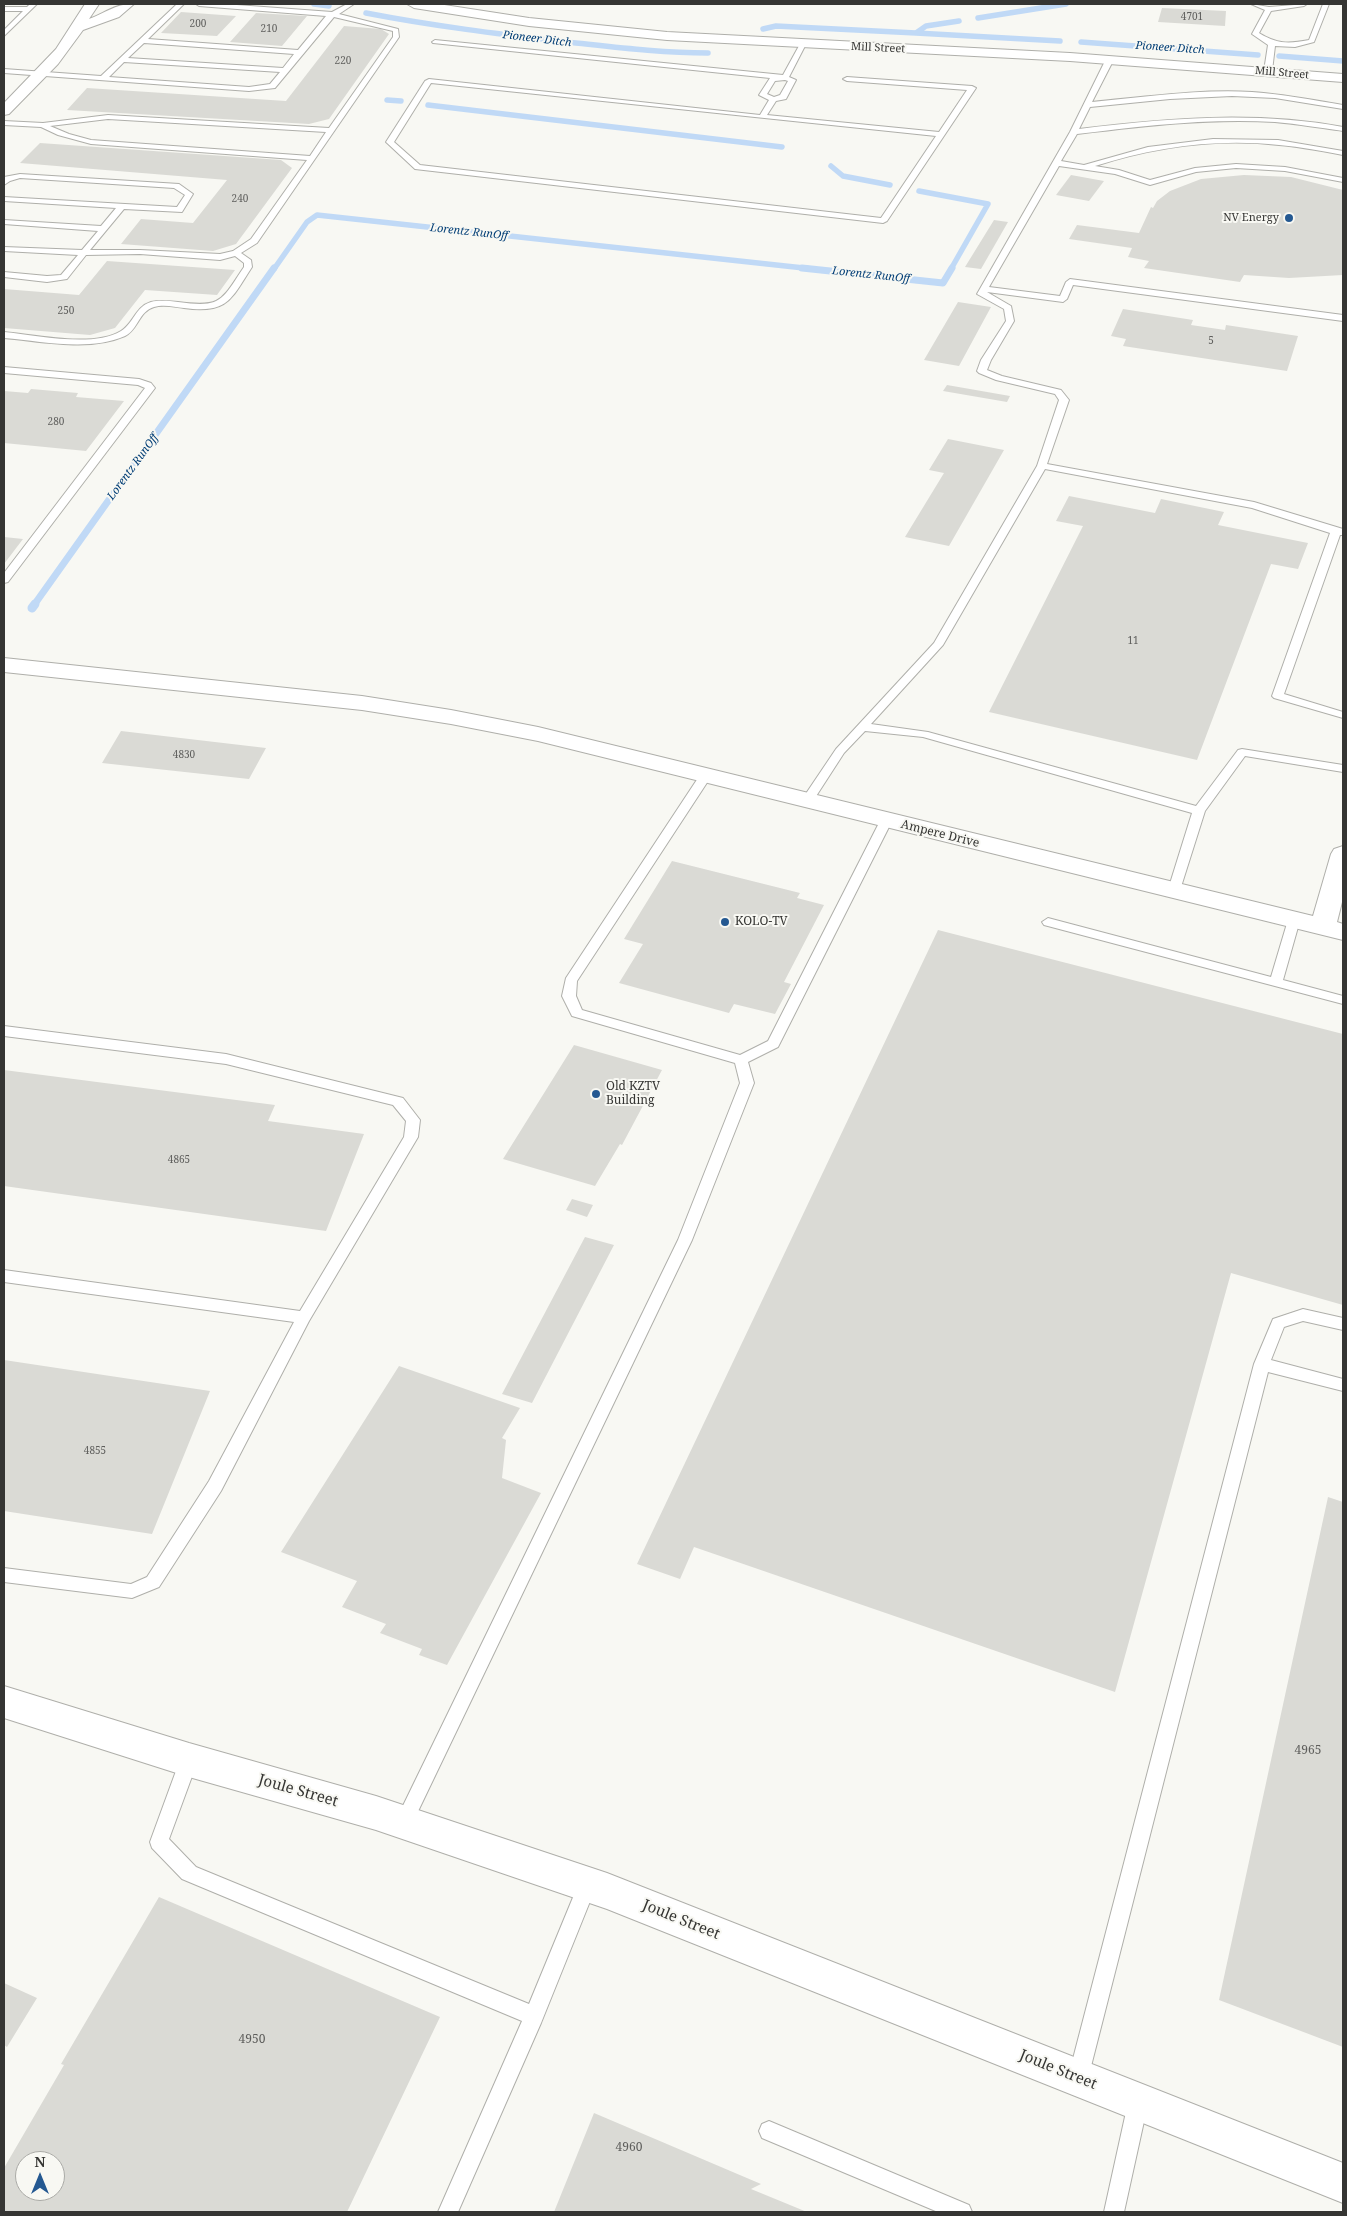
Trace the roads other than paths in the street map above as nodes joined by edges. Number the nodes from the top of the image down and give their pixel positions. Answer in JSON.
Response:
{"nodes":[{"id":1,"x":92,"y":4,"type":"edge"},
{"id":2,"x":127,"y":4,"type":"edge"},
{"id":3,"x":180,"y":4,"type":"edge"},
{"id":4,"x":199,"y":4,"type":"edge"},
{"id":5,"x":351,"y":4,"type":"edge"},
{"id":6,"x":414,"y":4,"type":"edge"},
{"id":7,"x":1254,"y":4,"type":"edge"},
{"id":8,"x":1304,"y":4,"type":"edge"},
{"id":9,"x":1326,"y":4,"type":"edge"},
{"id":10,"x":31,"y":7,"type":"edge"},
{"id":11,"x":4,"y":9,"type":"edge"},
{"id":12,"x":1269,"y":9,"type":"junction"},
{"id":13,"x":332,"y":14,"type":"junction"},
{"id":14,"x":4,"y":26,"type":"edge"},
{"id":15,"x":12,"y":26,"type":"junction"},
{"id":16,"x":79,"y":27,"type":"junction"},
{"id":17,"x":4,"y":34,"type":"edge"},
{"id":18,"x":140,"y":42,"type":"junction"},
{"id":19,"x":435,"y":42,"type":"dead end"},
{"id":20,"x":803,"y":44,"type":"junction"},
{"id":21,"x":1272,"y":44,"type":"junction"},
{"id":22,"x":300,"y":52,"type":"junction"},
{"id":23,"x":1110,"y":59,"type":"junction"},
{"id":24,"x":122,"y":60,"type":"junction"},
{"id":25,"x":4,"y":70,"type":"edge"},
{"id":26,"x":284,"y":70,"type":"junction"},
{"id":27,"x":1268,"y":71,"type":"junction"},
{"id":28,"x":42,"y":73,"type":"junction"},
{"id":29,"x":785,"y":77,"type":"junction"},
{"id":30,"x":103,"y":78,"type":"junction"},
{"id":31,"x":1343,"y":78,"type":"edge"},
{"id":32,"x":847,"y":79,"type":"dead end"},
{"id":33,"x":773,"y":99,"type":"junction"},
{"id":34,"x":1087,"y":105,"type":"junction"},
{"id":35,"x":1343,"y":107,"type":"edge"},
{"id":36,"x":4,"y":111,"type":"edge"},
{"id":37,"x":762,"y":116,"type":"junction"},
{"id":38,"x":4,"y":123,"type":"edge"},
{"id":39,"x":43,"y":125,"type":"junction"},
{"id":40,"x":1343,"y":129,"type":"edge"},
{"id":41,"x":332,"y":130,"type":"junction"},
{"id":42,"x":1074,"y":132,"type":"junction"},
{"id":43,"x":941,"y":134,"type":"junction"},
{"id":44,"x":1343,"y":153,"type":"edge"},
{"id":45,"x":312,"y":158,"type":"junction"},
{"id":46,"x":1056,"y":163,"type":"junction"},
{"id":47,"x":1084,"y":167,"type":"junction"},
{"id":48,"x":1343,"y":180,"type":"edge"},
{"id":49,"x":4,"y":182,"type":"edge"},
{"id":50,"x":4,"y":200,"type":"edge"},
{"id":51,"x":121,"y":208,"type":"junction"},
{"id":52,"x":4,"y":222,"type":"edge"},
{"id":53,"x":103,"y":229,"type":"junction"},
{"id":54,"x":4,"y":249,"type":"edge"},
{"id":55,"x":83,"y":253,"type":"junction"},
{"id":56,"x":236,"y":253,"type":"junction"},
{"id":57,"x":4,"y":275,"type":"edge"},
{"id":58,"x":984,"y":289,"type":"junction"},
{"id":59,"x":1343,"y":318,"type":"edge"},
{"id":60,"x":4,"y":335,"type":"edge"},
{"id":61,"x":4,"y":370,"type":"edge"},
{"id":62,"x":1042,"y":466,"type":"junction"},
{"id":63,"x":1340,"y":531,"type":"edge"},
{"id":64,"x":4,"y":580,"type":"edge"},
{"id":65,"x":4,"y":665,"type":"edge"},
{"id":66,"x":1343,"y":715,"type":"edge"},
{"id":67,"x":862,"y":727,"type":"junction"},
{"id":68,"x":1343,"y":768,"type":"edge"},
{"id":69,"x":706,"y":775,"type":"junction"},
{"id":70,"x":807,"y":801,"type":"junction"},
{"id":71,"x":1199,"y":811,"type":"junction"},
{"id":72,"x":886,"y":820,"type":"junction"},
{"id":73,"x":1343,"y":854,"type":"edge"},
{"id":74,"x":1174,"y":890,"type":"junction"},
{"id":75,"x":1294,"y":920,"type":"junction"},
{"id":76,"x":1048,"y":922,"type":"dead end"},
{"id":77,"x":1333,"y":929,"type":"edge"},
{"id":78,"x":1276,"y":982,"type":"junction"},
{"id":79,"x":1343,"y":1000,"type":"edge"},
{"id":80,"x":4,"y":1032,"type":"edge"},
{"id":81,"x":741,"y":1060,"type":"junction"},
{"id":82,"x":4,"y":1276,"type":"edge"},
{"id":83,"x":304,"y":1317,"type":"junction"},
{"id":84,"x":1343,"y":1324,"type":"edge"},
{"id":85,"x":1262,"y":1364,"type":"junction"},
{"id":86,"x":1343,"y":1384,"type":"edge"},
{"id":87,"x":4,"y":1575,"type":"edge"},
{"id":88,"x":4,"y":1702,"type":"edge"},
{"id":89,"x":189,"y":1760,"type":"junction"},
{"id":90,"x":404,"y":1822,"type":"junction"},
{"id":91,"x":588,"y":1884,"type":"junction"},
{"id":92,"x":534,"y":2016,"type":"junction"},
{"id":93,"x":1078,"y":2078,"type":"junction"},
{"id":94,"x":1138,"y":2101,"type":"junction"},
{"id":95,"x":769,"y":2131,"type":"dead end"},
{"id":96,"x":1343,"y":2183,"type":"edge"},
{"id":97,"x":448,"y":2212,"type":"edge"},
{"id":98,"x":962,"y":2212,"type":"edge"},
{"id":99,"x":1114,"y":2212,"type":"edge"}],
"edges":[{"from":1,"to":16,"type":"street"},
{"from":2,"to":16,"type":"street"},
{"from":3,"to":18,"type":"lane"},
{"from":4,"to":13,"type":"lane"},
{"from":5,"to":13,"type":"lane"},
{"from":6,"to":20,"type":"street","name":"Mill Street"},
{"from":7,"to":12,"type":"lane"},
{"from":8,"to":12,"type":"lane"},
{"from":9,"to":21,"type":"lane"},
{"from":10,"to":11,"type":"lane"},
{"from":10,"to":15,"type":"lane"},
{"from":12,"to":21,"type":"lane"},
{"from":13,"to":22,"type":"lane"},
{"from":13,"to":41,"type":"lane"},
{"from":14,"to":15,"type":"lane"},
{"from":15,"to":17,"type":"lane"},
{"from":16,"to":28,"type":"street"},
{"from":18,"to":22,"type":"lane"},
{"from":18,"to":24,"type":"lane"},
{"from":19,"to":29,"type":"lane"},
{"from":20,"to":23,"type":"street","name":"Mill Street"},
{"from":20,"to":29,"type":"lane"},
{"from":21,"to":27,"type":"lane"},
{"from":22,"to":26,"type":"lane"},
{"from":23,"to":27,"type":"street","name":"Mill Street"},
{"from":23,"to":34,"type":"lane"},
{"from":24,"to":26,"type":"lane"},
{"from":24,"to":30,"type":"lane"},
{"from":25,"to":28,"type":"lane"},
{"from":26,"to":30,"type":"lane"},
{"from":27,"to":31,"type":"street","name":"Mill Street"},
{"from":28,"to":30,"type":"lane"},
{"from":28,"to":36,"type":"street"},
{"from":29,"to":33,"type":"lane"},
{"from":29,"to":33,"type":"lane"},
{"from":32,"to":43,"type":"lane"},
{"from":33,"to":37,"type":"lane"},
{"from":34,"to":35,"type":"lane"},
{"from":34,"to":42,"type":"lane"},
{"from":37,"to":43,"type":"lane"},
{"from":37,"to":43,"type":"lane"},
{"from":38,"to":39,"type":"lane"},
{"from":39,"to":41,"type":"lane"},
{"from":39,"to":45,"type":"lane"},
{"from":40,"to":42,"type":"lane"},
{"from":41,"to":45,"type":"lane"},
{"from":42,"to":46,"type":"lane"},
{"from":44,"to":47,"type":"lane"},
{"from":45,"to":56,"type":"lane"},
{"from":46,"to":47,"type":"lane"},
{"from":46,"to":58,"type":"lane"},
{"from":47,"to":48,"type":"lane"},
{"from":49,"to":51,"type":"lane"},
{"from":50,"to":51,"type":"lane"},
{"from":51,"to":53,"type":"lane"},
{"from":52,"to":53,"type":"lane"},
{"from":53,"to":55,"type":"lane"},
{"from":54,"to":55,"type":"lane"},
{"from":55,"to":56,"type":"lane"},
{"from":55,"to":57,"type":"lane"},
{"from":56,"to":60,"type":"lane"},
{"from":58,"to":59,"type":"lane"},
{"from":58,"to":62,"type":"lane"},
{"from":61,"to":64,"type":"lane"},
{"from":62,"to":63,"type":"lane"},
{"from":62,"to":67,"type":"lane"},
{"from":63,"to":66,"type":"lane"},
{"from":65,"to":69,"type":"street","name":"Ampere Drive"},
{"from":67,"to":70,"type":"lane"},
{"from":67,"to":71,"type":"lane"},
{"from":68,"to":71,"type":"lane"},
{"from":69,"to":70,"type":"street","name":"Ampere Drive"},
{"from":69,"to":81,"type":"lane"},
{"from":70,"to":72,"type":"street","name":"Ampere Drive"},
{"from":71,"to":74,"type":"lane"},
{"from":72,"to":74,"type":"street","name":"Ampere Drive"},
{"from":72,"to":81,"type":"lane"},
{"from":73,"to":77,"type":"street"},
{"from":74,"to":75,"type":"street","name":"Ampere Drive"},
{"from":75,"to":77,"type":"street","name":"Ampere Drive"},
{"from":75,"to":78,"type":"lane"},
{"from":76,"to":78,"type":"lane"},
{"from":78,"to":79,"type":"lane"},
{"from":80,"to":83,"type":"lane"},
{"from":81,"to":90,"type":"lane"},
{"from":82,"to":83,"type":"lane"},
{"from":83,"to":87,"type":"lane"},
{"from":84,"to":85,"type":"lane"},
{"from":85,"to":86,"type":"lane"},
{"from":85,"to":93,"type":"lane"},
{"from":88,"to":89,"type":"street","name":"Joule Street"},
{"from":89,"to":90,"type":"street","name":"Joule Street"},
{"from":89,"to":92,"type":"lane"},
{"from":90,"to":91,"type":"street","name":"Joule Street"},
{"from":91,"to":92,"type":"lane"},
{"from":91,"to":93,"type":"street","name":"Joule Street"},
{"from":92,"to":97,"type":"lane"},
{"from":93,"to":94,"type":"street","name":"Joule Street"},
{"from":94,"to":96,"type":"street","name":"Joule Street"},
{"from":94,"to":99,"type":"lane"},
{"from":95,"to":98,"type":"lane"}]}
